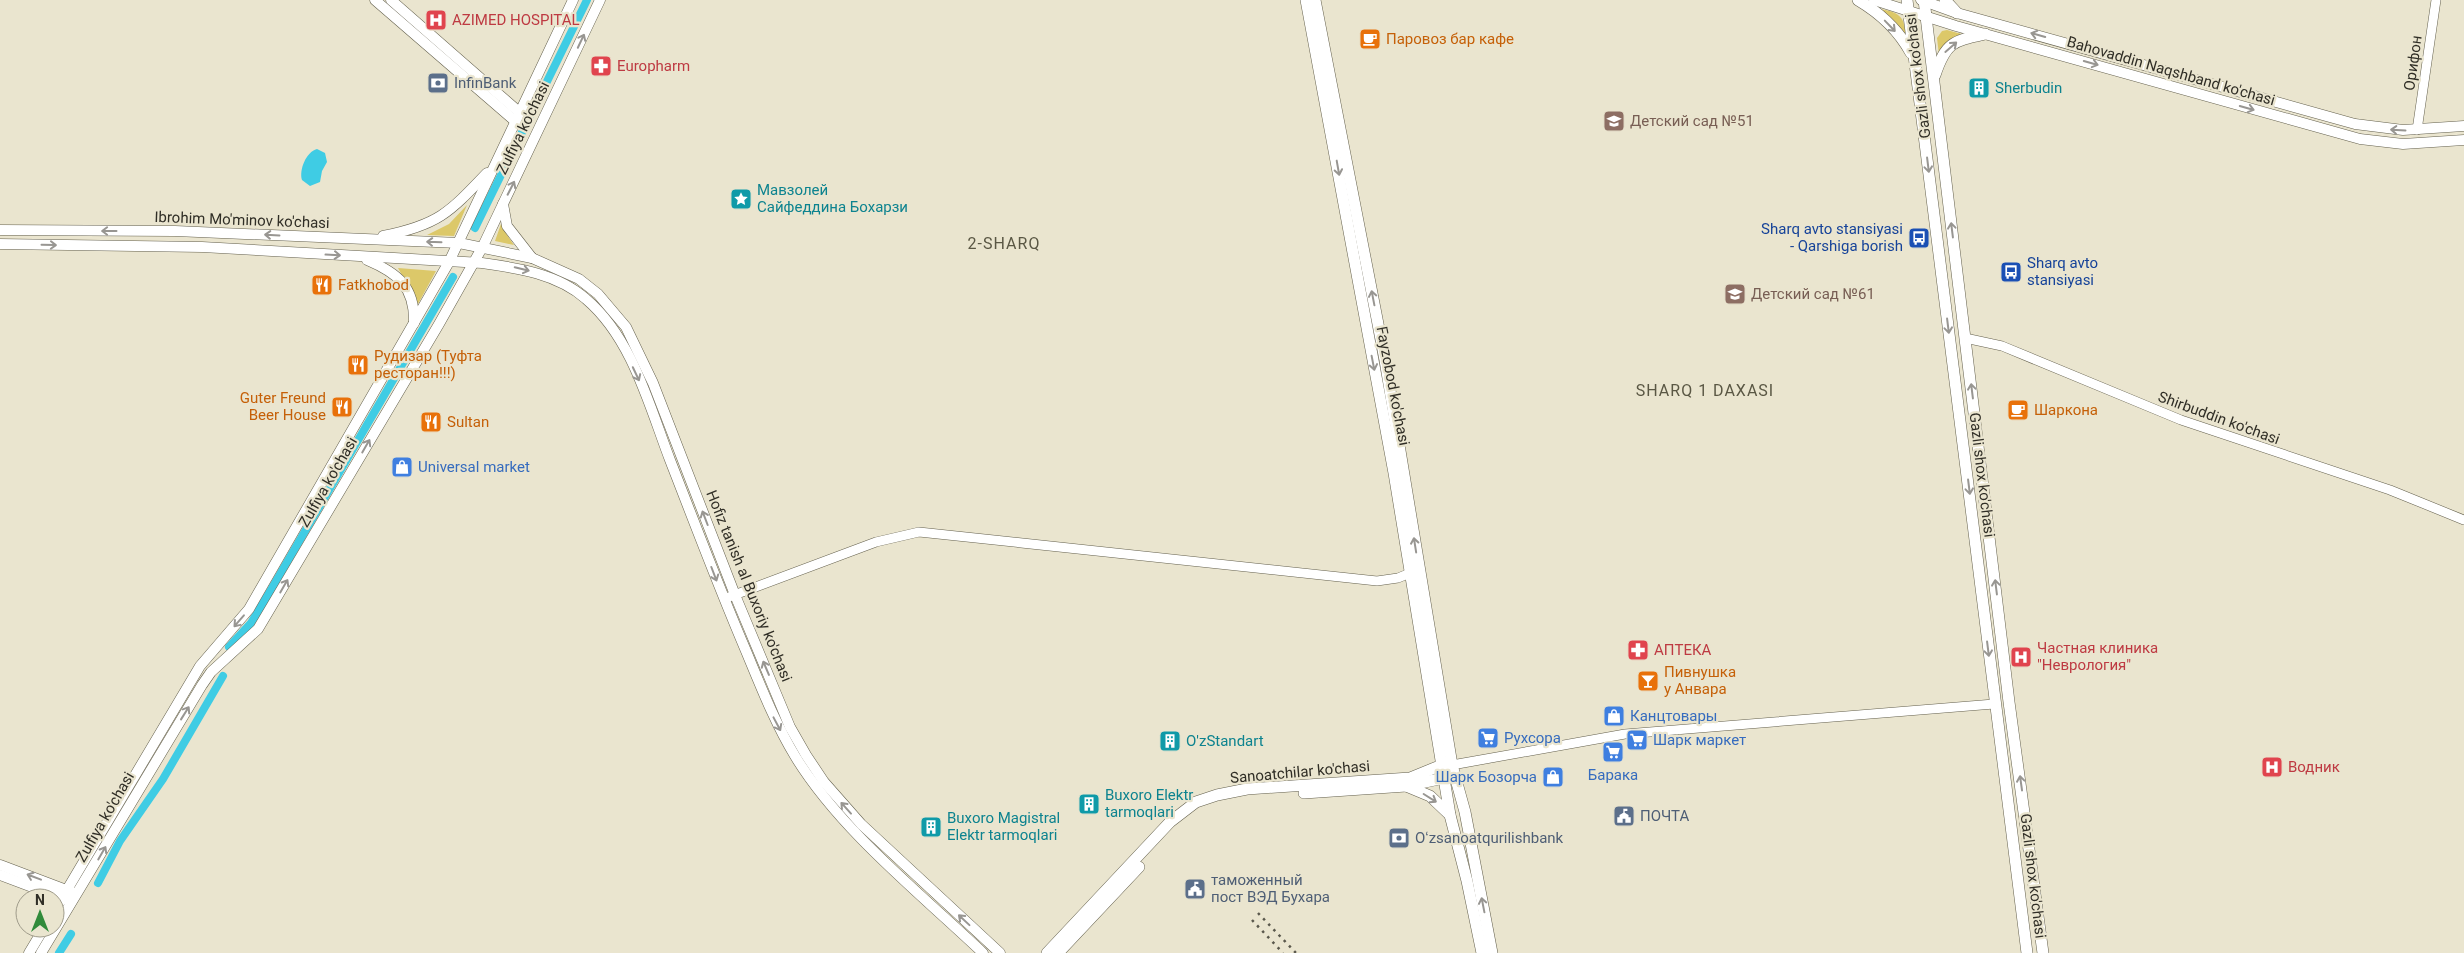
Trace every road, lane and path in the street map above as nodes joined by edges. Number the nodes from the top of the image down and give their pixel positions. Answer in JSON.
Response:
{"nodes":[{"id":1,"x":375,"y":0,"type":"edge"},
{"id":2,"x":391,"y":0,"type":"edge"},
{"id":3,"x":573,"y":0,"type":"edge"},
{"id":4,"x":600,"y":0,"type":"edge"},
{"id":5,"x":1306,"y":0,"type":"edge"},
{"id":6,"x":1315,"y":0,"type":"edge"},
{"id":7,"x":1858,"y":0,"type":"edge"},
{"id":8,"x":1874,"y":0,"type":"edge"},
{"id":9,"x":1907,"y":0,"type":"edge"},
{"id":10,"x":1923,"y":0,"type":"edge"},
{"id":11,"x":1945,"y":0,"type":"edge"},
{"id":12,"x":2436,"y":0,"type":"edge"},
{"id":13,"x":1909,"y":12,"type":"junction"},
{"id":14,"x":1957,"y":12,"type":"junction"},
{"id":15,"x":1926,"y":17,"type":"junction"},
{"id":16,"x":1985,"y":34,"type":"junction"},
{"id":17,"x":1915,"y":59,"type":"junction"},
{"id":18,"x":1933,"y":79,"type":"junction"},
{"id":19,"x":517,"y":116,"type":"junction"},
{"id":20,"x":2464,"y":126,"type":"edge"},
{"id":21,"x":2417,"y":130,"type":"junction"},
{"id":22,"x":2464,"y":140,"type":"edge"},
{"id":23,"x":493,"y":167,"type":"junction"},
{"id":24,"x":503,"y":204,"type":"junction"},
{"id":25,"x":0,"y":230,"type":"edge"},
{"id":26,"x":203,"y":232,"type":"junction"},
{"id":27,"x":365,"y":240,"type":"junction"},
{"id":28,"x":459,"y":243,"type":"junction"},
{"id":29,"x":0,"y":244,"type":"edge"},
{"id":30,"x":483,"y":246,"type":"junction"},
{"id":31,"x":202,"y":247,"type":"junction"},
{"id":32,"x":360,"y":257,"type":"junction"},
{"id":33,"x":532,"y":258,"type":"junction"},
{"id":34,"x":450,"y":262,"type":"junction"},
{"id":35,"x":474,"y":263,"type":"junction"},
{"id":36,"x":414,"y":324,"type":"junction"},
{"id":37,"x":1965,"y":338,"type":"junction"},
{"id":38,"x":2464,"y":520,"type":"edge"},
{"id":39,"x":1414,"y":571,"type":"junction"},
{"id":40,"x":735,"y":595,"type":"junction"},
{"id":41,"x":724,"y":599,"type":"junction"},
{"id":42,"x":1994,"y":704,"type":"junction"},
{"id":43,"x":1447,"y":765,"type":"junction"},
{"id":44,"x":1444,"y":778,"type":"junction"},
{"id":45,"x":1408,"y":782,"type":"junction"},
{"id":46,"x":1424,"y":783,"type":"junction"},
{"id":47,"x":1447,"y":794,"type":"junction"},
{"id":48,"x":1465,"y":812,"type":"junction"},
{"id":49,"x":1450,"y":815,"type":"junction"},
{"id":50,"x":0,"y":865,"type":"edge"},
{"id":51,"x":0,"y":875,"type":"edge"},
{"id":52,"x":70,"y":896,"type":"junction"},
{"id":53,"x":65,"y":901,"type":"edge"},
{"id":54,"x":38,"y":938,"type":"edge"},
{"id":55,"x":29,"y":953,"type":"edge"},
{"id":56,"x":41,"y":953,"type":"edge"},
{"id":57,"x":984,"y":953,"type":"edge"},
{"id":58,"x":1000,"y":953,"type":"edge"},
{"id":59,"x":1047,"y":953,"type":"edge"},
{"id":60,"x":1058,"y":953,"type":"edge"},
{"id":61,"x":1482,"y":953,"type":"edge"},
{"id":62,"x":1492,"y":953,"type":"edge"},
{"id":63,"x":2027,"y":953,"type":"edge"},
{"id":64,"x":2043,"y":953,"type":"edge"}],
"edges":[{"from":1,"to":19,"type":"main road"},
{"from":2,"to":19,"type":"main road"},
{"from":3,"to":19,"type":"main road","name":"Zulfiya ko'chasi"},
{"from":24,"to":4,"type":"main road","name":"Zulfiya ko'chasi","one_way":true},
{"from":5,"to":39,"type":"main road","name":"Fayzobod ko'chasi","one_way":true},
{"from":39,"to":6,"type":"main road","one_way":true},
{"from":7,"to":17,"type":"main road","one_way":true},
{"from":8,"to":13,"type":"main road","name":"Bahovaddin Naqshband ko'chasi"},
{"from":9,"to":13,"type":"main road","name":"Gazli shox ko'chasi"},
{"from":10,"to":14,"type":"main road","name":"Bahovaddin Naqshband ko'chasi"},
{"from":10,"to":15,"type":"main road","name":"Gazli shox ko'chasi"},
{"from":11,"to":14,"type":"main road"},
{"from":12,"to":21,"type":"street","name":"Орифон"},
{"from":13,"to":15,"type":"main road","name":"Bahovaddin Naqshband ko'chasi"},
{"from":13,"to":17,"type":"main road","name":"Gazli shox ko'chasi"},
{"from":21,"to":14,"type":"main road","name":"Bahovaddin Naqshband ko'chasi","one_way":true},
{"from":15,"to":16,"type":"main road","name":"Bahovaddin Naqshband ko'chasi"},
{"from":15,"to":18,"type":"main road","name":"Gazli shox ko'chasi"},
{"from":18,"to":16,"type":"main road","one_way":true},
{"from":16,"to":22,"type":"main road","name":"Bahovaddin Naqshband ko'chasi","one_way":true},
{"from":17,"to":42,"type":"main road","name":"Gazli shox ko'chasi","one_way":true},
{"from":37,"to":18,"type":"main road","name":"Gazli shox ko'chasi","one_way":true},
{"from":19,"to":23,"type":"main road","name":"Zulfiya ko'chasi"},
{"from":20,"to":21,"type":"main road","name":"Bahovaddin Naqshband ko'chasi"},
{"from":23,"to":27,"type":"main road"},
{"from":23,"to":28,"type":"main road","name":"Zulfiya ko'chasi"},
{"from":24,"to":30,"type":"main road","name":"Zulfiya ko'chasi"},
{"from":24,"to":33,"type":"main road"},
{"from":26,"to":25,"type":"main road","name":"Ibrohim Mo'minov ko'chasi","one_way":true},
{"from":27,"to":26,"type":"main road","name":"Ibrohim Mo'minov ko'chasi","one_way":true},
{"from":26,"to":31,"type":"main road"},
{"from":28,"to":27,"type":"main road","name":"Ibrohim Mo'minov ko'chasi","one_way":true},
{"from":28,"to":30,"type":"main road","name":"Ibrohim Mo'minov ko'chasi"},
{"from":28,"to":34,"type":"main road","name":"Zulfiya ko'chasi"},
{"from":29,"to":31,"type":"main road","name":"Ibrohim Mo'minov ko'chasi","one_way":true},
{"from":30,"to":33,"type":"main road","name":"Hofiz tanish al Buxoriy ko'chasi"},
{"from":30,"to":35,"type":"main road","name":"Zulfiya ko'chasi"},
{"from":31,"to":32,"type":"main road","name":"Ibrohim Mo'minov ko'chasi","one_way":true},
{"from":32,"to":34,"type":"main road","name":"Ibrohim Mo'minov ko'chasi"},
{"from":32,"to":36,"type":"main road"},
{"from":40,"to":33,"type":"main road","name":"Hofiz tanish al Buxoriy ko'chasi","one_way":true},
{"from":34,"to":35,"type":"main road","name":"Ibrohim Mo'minov ko'chasi"},
{"from":34,"to":36,"type":"main road","name":"Zulfiya ko'chasi"},
{"from":35,"to":41,"type":"main road","name":"Hofiz tanish al Buxoriy ko'chasi","one_way":true},
{"from":52,"to":35,"type":"main road","name":"Zulfiya ko'chasi","one_way":true},
{"from":36,"to":52,"type":"main road","name":"Zulfiya ko'chasi","one_way":true},
{"from":37,"to":38,"type":"street","name":"Shirbuddin ko'chasi"},
{"from":64,"to":37,"type":"main road","name":"Gazli shox ko'chasi","one_way":true},
{"from":39,"to":40,"type":"street"},
{"from":39,"to":43,"type":"main road","name":"Fayzobod ko'chasi"},
{"from":40,"to":41,"type":"street"},
{"from":58,"to":40,"type":"main road","name":"Hofiz tanish al Buxoriy ko'chasi","one_way":true},
{"from":41,"to":57,"type":"main road","name":"Hofiz tanish al Buxoriy ko'chasi","one_way":true},
{"from":42,"to":43,"type":"street"},
{"from":42,"to":63,"type":"main road","name":"Gazli shox ko'chasi"},
{"from":43,"to":44,"type":"main road","name":"Fayzobod ko'chasi"},
{"from":43,"to":45,"type":"main road","name":"Sanoatchilar ko'chasi"},
{"from":43,"to":48,"type":"main road"},
{"from":44,"to":46,"type":"main road","name":"Sanoatchilar ko'chasi"},
{"from":44,"to":47,"type":"main road"},
{"from":45,"to":46,"type":"main road","name":"Sanoatchilar ko'chasi"},
{"from":45,"to":49,"type":"main road","name":"Sanoatchilar ko'chasi","one_way":true},
{"from":45,"to":59,"type":"main road","name":"Sanoatchilar ko'chasi"},
{"from":45,"to":60,"type":"main road","name":"Sanoatchilar ko'chasi"},
{"from":46,"to":47,"type":"main road"},
{"from":47,"to":48,"type":"main road"},
{"from":47,"to":49,"type":"main road"},
{"from":62,"to":48,"type":"main road","one_way":true},
{"from":49,"to":61,"type":"main road"},
{"from":52,"to":50,"type":"main road","one_way":true},
{"from":51,"to":52,"type":"main road"},
{"from":52,"to":53,"type":"main road","name":"Zulfiya ko'chasi"},
{"from":52,"to":56,"type":"main road","name":"Zulfiya ko'chasi"},
{"from":54,"to":55,"type":"main road"}]}
